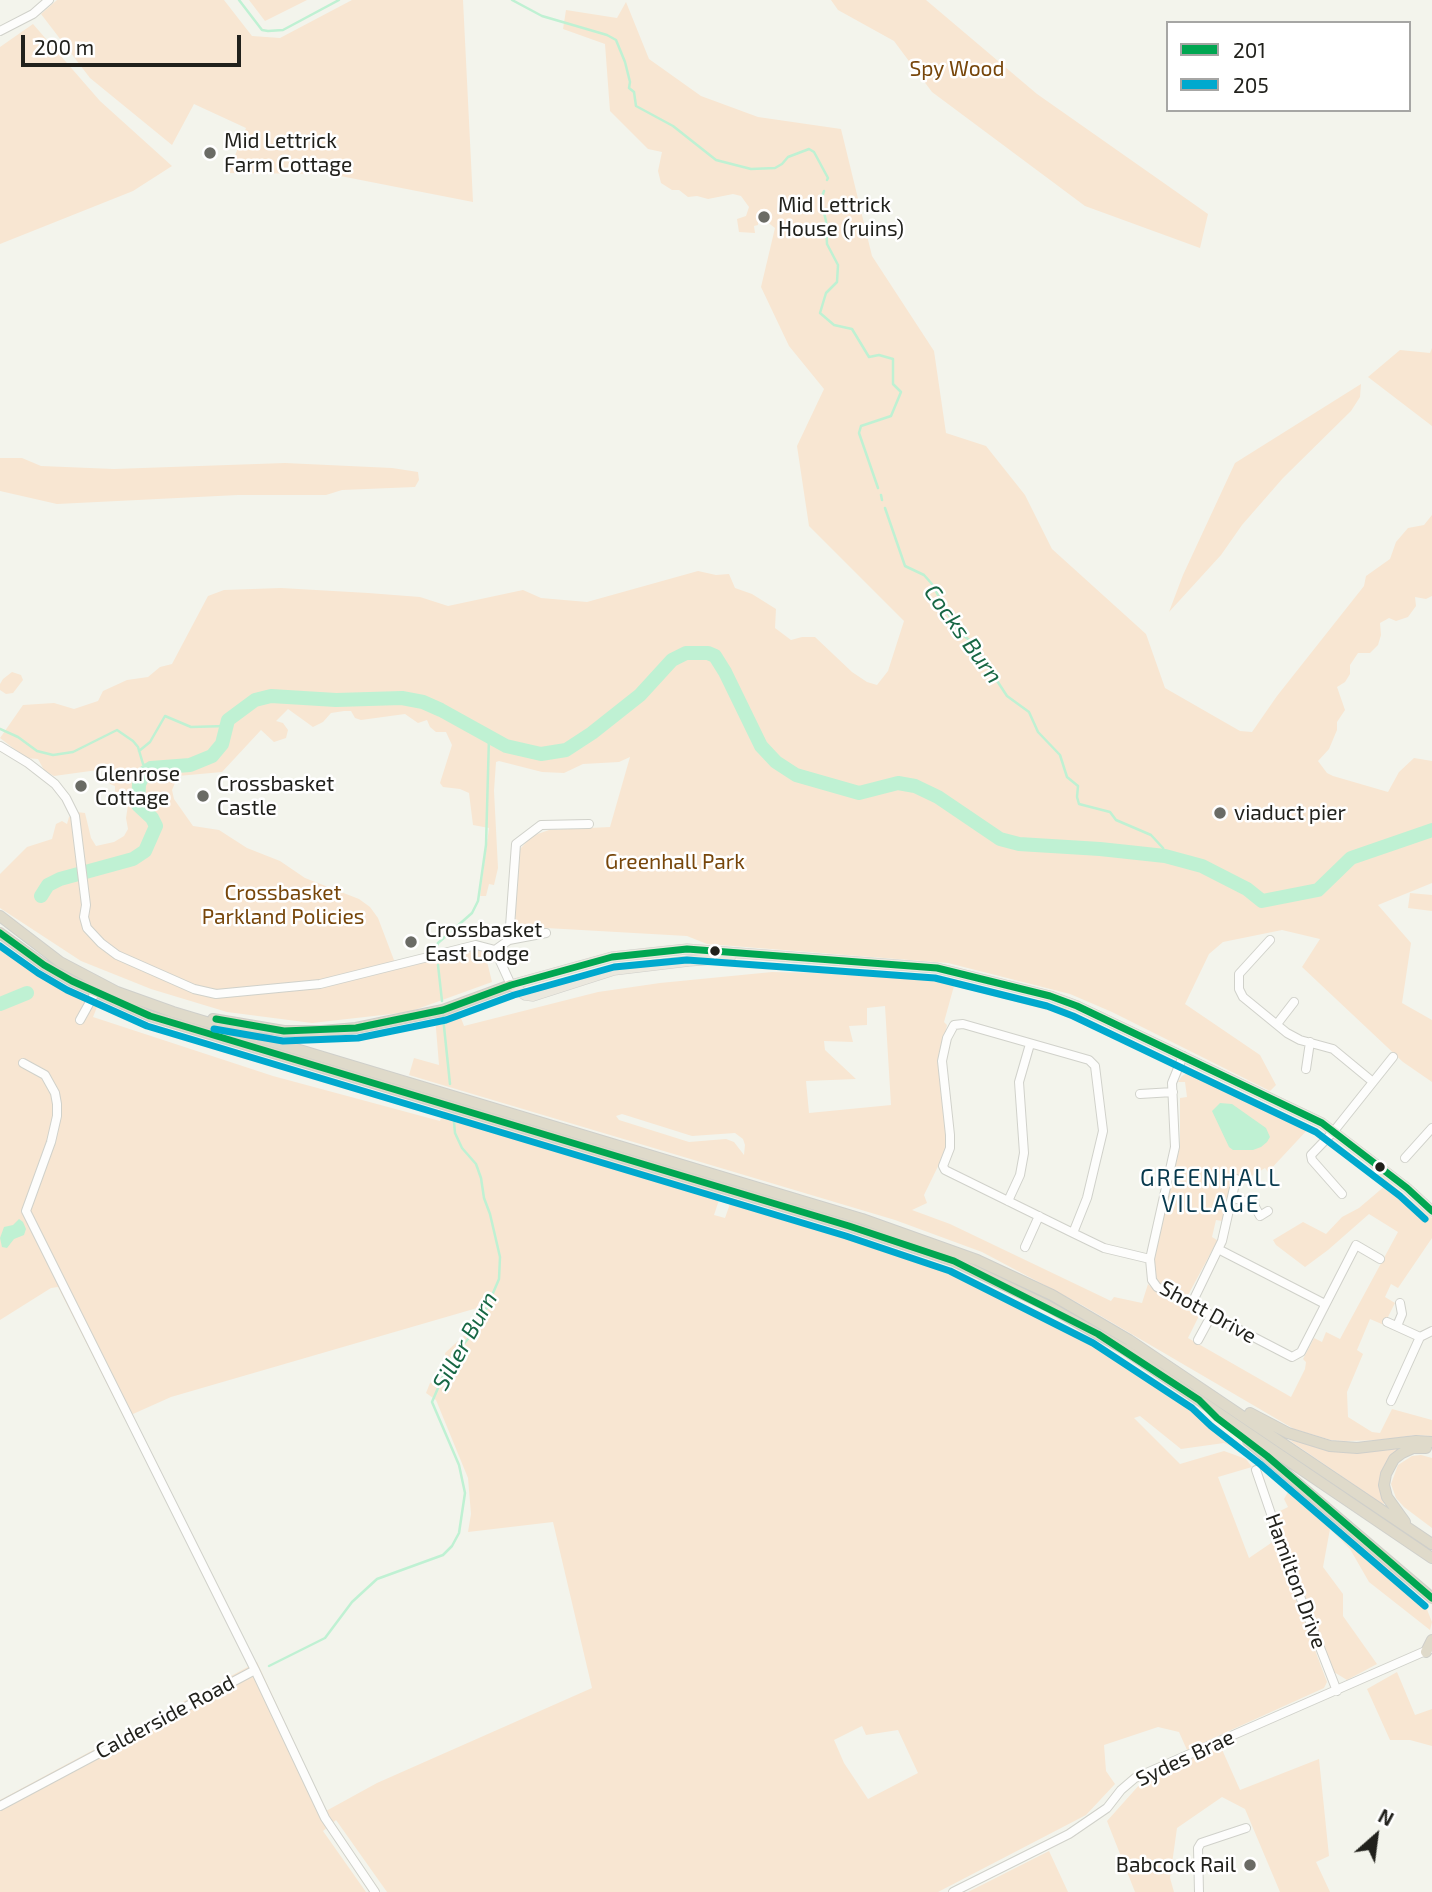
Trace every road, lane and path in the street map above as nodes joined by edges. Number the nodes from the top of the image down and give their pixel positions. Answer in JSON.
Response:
{"nodes":[{"id":1,"x":49,"y":0,"type":"edge"},
{"id":2,"x":0,"y":31,"type":"edge"},
{"id":3,"x":0,"y":746,"type":"edge"},
{"id":4,"x":589,"y":824,"type":"dead end"},
{"id":5,"x":0,"y":916,"type":"edge"},
{"id":6,"x":0,"y":933,"type":"edge"},
{"id":7,"x":545,"y":933,"type":"dead end"},
{"id":8,"x":509,"y":940,"type":"junction"},
{"id":9,"x":1263,"y":942,"type":"dead end"},
{"id":10,"x":495,"y":950,"type":"junction"},
{"id":11,"x":763,"y":957,"type":"junction"},
{"id":12,"x":511,"y":985,"type":"junction"},
{"id":13,"x":95,"y":993,"type":"junction"},
{"id":14,"x":1294,"y":1002,"type":"dead end"},
{"id":15,"x":1288,"y":1010,"type":"junction"},
{"id":16,"x":173,"y":1012,"type":"junction"},
{"id":17,"x":1296,"y":1016,"type":"dead end"},
{"id":18,"x":80,"y":1020,"type":"dead end"},
{"id":19,"x":1276,"y":1024,"type":"junction"},
{"id":20,"x":1310,"y":1042,"type":"junction"},
{"id":21,"x":1030,"y":1044,"type":"junction"},
{"id":22,"x":1183,"y":1056,"type":"junction"},
{"id":23,"x":1393,"y":1057,"type":"dead end"},
{"id":24,"x":23,"y":1063,"type":"dead end"},
{"id":25,"x":1303,"y":1063,"type":"dead end"},
{"id":26,"x":1373,"y":1082,"type":"junction"},
{"id":27,"x":1173,"y":1092,"type":"junction"},
{"id":28,"x":1140,"y":1094,"type":"dead end"},
{"id":29,"x":1432,"y":1129,"type":"edge"},
{"id":30,"x":1334,"y":1131,"type":"junction"},
{"id":31,"x":1405,"y":1158,"type":"dead end"},
{"id":32,"x":1236,"y":1179,"type":"dead end"},
{"id":33,"x":1342,"y":1194,"type":"dead end"},
{"id":34,"x":1233,"y":1198,"type":"junction"},
{"id":35,"x":1008,"y":1201,"type":"junction"},
{"id":36,"x":1268,"y":1211,"type":"dead end"},
{"id":37,"x":1432,"y":1211,"type":"edge"},
{"id":38,"x":1040,"y":1216,"type":"junction"},
{"id":39,"x":1073,"y":1233,"type":"junction"},
{"id":40,"x":1025,"y":1247,"type":"dead end"},
{"id":41,"x":1218,"y":1249,"type":"junction"},
{"id":42,"x":1150,"y":1259,"type":"junction"},
{"id":43,"x":1380,"y":1259,"type":"dead end"},
{"id":44,"x":1401,"y":1303,"type":"dead end"},
{"id":45,"x":1325,"y":1304,"type":"junction"},
{"id":46,"x":1191,"y":1305,"type":"junction"},
{"id":47,"x":1211,"y":1316,"type":"junction"},
{"id":48,"x":1387,"y":1322,"type":"dead end"},
{"id":49,"x":1397,"y":1326,"type":"junction"},
{"id":50,"x":1432,"y":1331,"type":"edge"},
{"id":51,"x":1420,"y":1337,"type":"junction"},
{"id":52,"x":1198,"y":1340,"type":"dead end"},
{"id":53,"x":1157,"y":1358,"type":"junction"},
{"id":54,"x":1199,"y":1400,"type":"junction"},
{"id":55,"x":1391,"y":1401,"type":"dead end"},
{"id":56,"x":1432,"y":1443,"type":"edge"},
{"id":57,"x":1432,"y":1450,"type":"edge"},
{"id":58,"x":1256,"y":1470,"type":"dead end"},
{"id":59,"x":1413,"y":1532,"type":"junction"},
{"id":60,"x":1432,"y":1544,"type":"edge"},
{"id":61,"x":1432,"y":1559,"type":"edge"},
{"id":62,"x":1420,"y":1588,"type":"junction"},
{"id":63,"x":1432,"y":1598,"type":"edge"},
{"id":64,"x":1432,"y":1606,"type":"edge"},
{"id":65,"x":1432,"y":1640,"type":"edge"},
{"id":66,"x":1429,"y":1650,"type":"edge"},
{"id":67,"x":255,"y":1670,"type":"junction"},
{"id":68,"x":1337,"y":1691,"type":"junction"},
{"id":69,"x":0,"y":1806,"type":"edge"},
{"id":70,"x":1246,"y":1828,"type":"dead end"},
{"id":71,"x":375,"y":1892,"type":"edge"},
{"id":72,"x":953,"y":1892,"type":"edge"},
{"id":73,"x":1199,"y":1892,"type":"edge"}],
"edges":[{"from":1,"to":2,"type":"street"},
{"from":3,"to":10,"type":"street"},
{"from":4,"to":8,"type":"street"},
{"from":5,"to":16,"type":"highway"},
{"from":6,"to":13,"type":"highway"},
{"from":7,"to":8,"type":"street"},
{"from":8,"to":10,"type":"street"},
{"from":9,"to":19,"type":"street"},
{"from":10,"to":12,"type":"street"},
{"from":11,"to":12,"type":"main road"},
{"from":11,"to":12,"type":"main road"},
{"from":11,"to":22,"type":"main road"},
{"from":12,"to":16,"type":"highway"},
{"from":13,"to":18,"type":"street"},
{"from":13,"to":54,"type":"highway"},
{"from":14,"to":15,"type":"street"},
{"from":15,"to":17,"type":"street"},
{"from":15,"to":19,"type":"street"},
{"from":16,"to":53,"type":"highway"},
{"from":19,"to":20,"type":"street"},
{"from":20,"to":25,"type":"street"},
{"from":20,"to":26,"type":"street"},
{"from":21,"to":35,"type":"street"},
{"from":21,"to":35,"type":"street"},
{"from":21,"to":39,"type":"street"},
{"from":22,"to":27,"type":"street","name":"Shott Drive"},
{"from":22,"to":30,"type":"main road"},
{"from":23,"to":26,"type":"street"},
{"from":24,"to":67,"type":"street"},
{"from":26,"to":30,"type":"street"},
{"from":27,"to":28,"type":"street"},
{"from":27,"to":42,"type":"street","name":"Shott Drive"},
{"from":29,"to":31,"type":"street"},
{"from":30,"to":33,"type":"street"},
{"from":30,"to":37,"type":"main road"},
{"from":32,"to":34,"type":"street"},
{"from":34,"to":36,"type":"street"},
{"from":34,"to":41,"type":"street"},
{"from":35,"to":38,"type":"street"},
{"from":38,"to":39,"type":"street"},
{"from":38,"to":40,"type":"street"},
{"from":39,"to":42,"type":"street"},
{"from":41,"to":45,"type":"street"},
{"from":41,"to":46,"type":"street"},
{"from":42,"to":46,"type":"street","name":"Shott Drive"},
{"from":43,"to":45,"type":"street","name":"Shott Drive"},
{"from":44,"to":49,"type":"street"},
{"from":45,"to":47,"type":"street","name":"Shott Drive"},
{"from":46,"to":47,"type":"street","name":"Shott Drive"},
{"from":47,"to":52,"type":"street"},
{"from":48,"to":49,"type":"street"},
{"from":49,"to":51,"type":"street"},
{"from":50,"to":51,"type":"street"},
{"from":51,"to":55,"type":"street"},
{"from":53,"to":56,"type":"highway"},
{"from":53,"to":59,"type":"highway"},
{"from":54,"to":61,"type":"highway"},
{"from":54,"to":62,"type":"highway"},
{"from":57,"to":59,"type":"highway"},
{"from":58,"to":68,"type":"street","name":"Hamilton Drive"},
{"from":59,"to":60,"type":"highway"},
{"from":62,"to":63,"type":"highway"},
{"from":62,"to":64,"type":"highway"},
{"from":65,"to":66,"type":"highway"},
{"from":66,"to":68,"type":"street","name":"Sydes Brae"},
{"from":67,"to":69,"type":"street","name":"Calderside Road"},
{"from":67,"to":71,"type":"street","name":"Calderside Road"},
{"from":68,"to":72,"type":"street","name":"Sydes Brae"},
{"from":70,"to":73,"type":"street"}]}
